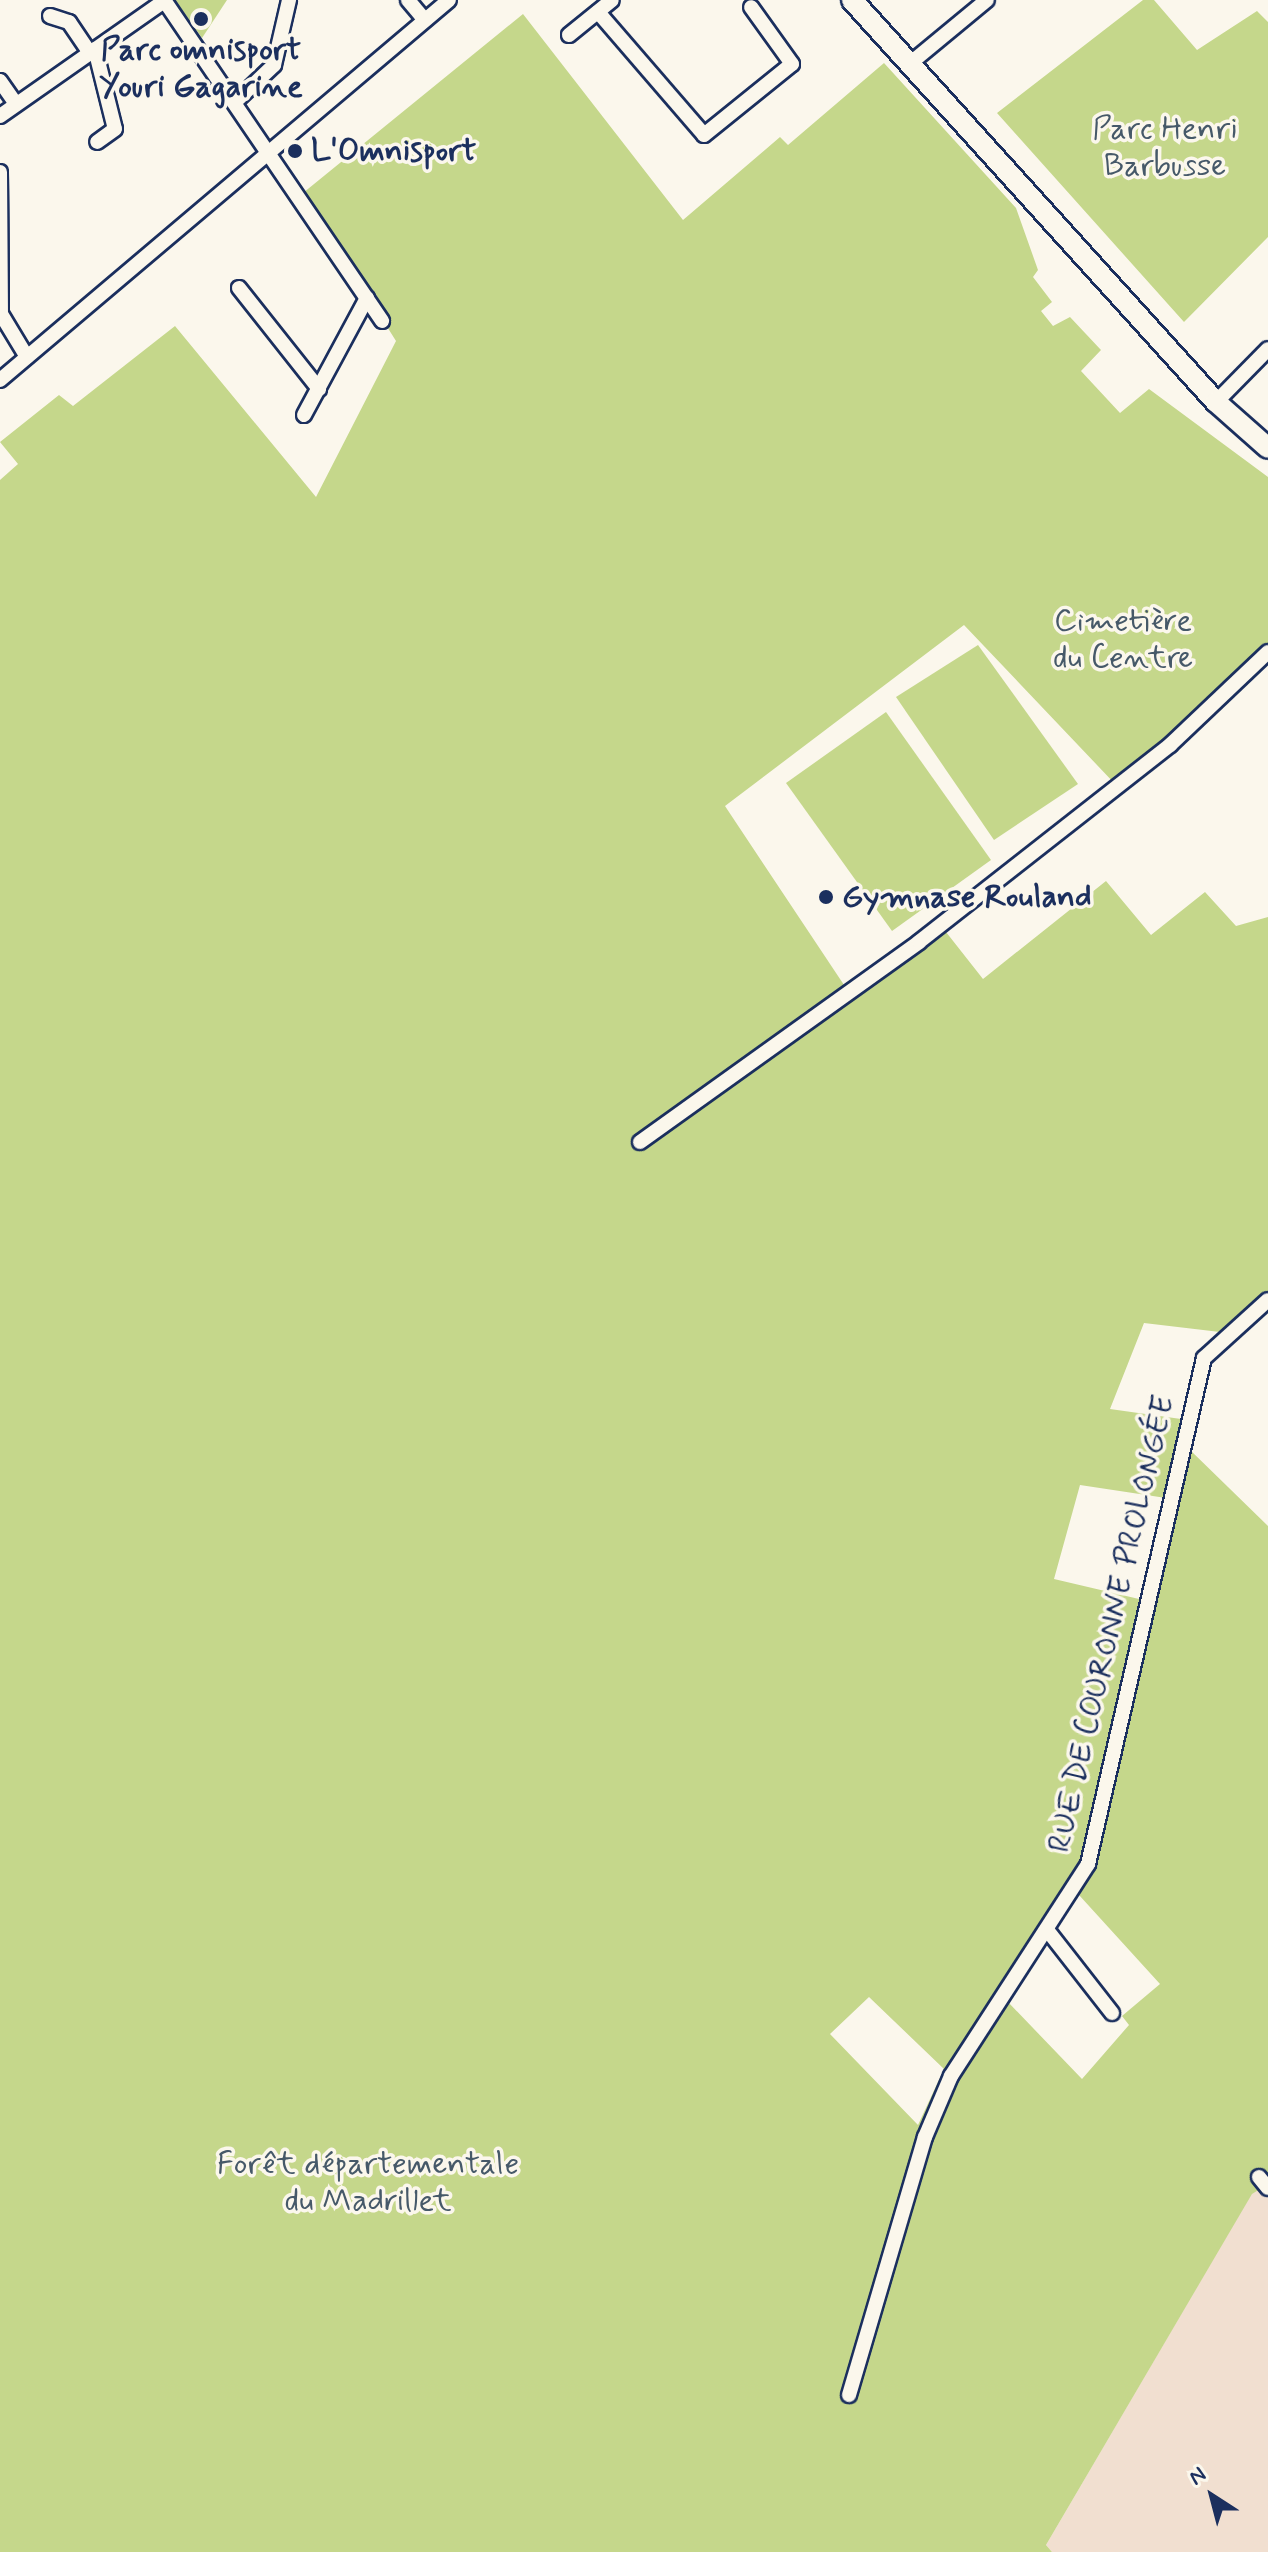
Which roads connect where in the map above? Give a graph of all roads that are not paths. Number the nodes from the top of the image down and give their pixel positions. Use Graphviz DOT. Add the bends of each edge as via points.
graph roads {
  1 [pos="164,0"];
  2 [pos="289,0"];
  3 [pos="408,0"];
  4 [pos="449,0"];
  5 [pos="612,0"];
  6 [pos="987,0"];
  7 [pos="752,2"];
  8 [pos="859,2"];
  9 [pos="598,12"];
  10 [pos="50,16"];
  11 [pos="425,20"];
  12 [pos="569,35"];
  13 [pos="92,51"];
  14 [pos="912,62"];
  15 [pos="0,81"];
  16 [pos="235,102"];
  17 [pos="16,104"];
  18 [pos="0,116"];
  19 [pos="97,142"];
  20 [pos="267,150"];
  21 [pos="0,172"];
  22 [pos="1,271"];
  23 [pos="239,288"];
  24 [pos="367,298"];
  25 [pos="382,321"];
  26 [pos="1268,349"];
  27 [pos="27,357"];
  28 [pos="0,380"];
  29 [pos="319,389"];
  30 [pos="1216,402"];
  31 [pos="304,415"];
  32 [pos="1267,445"];
  33 [pos="1268,652"];
  34 [pos="640,1142"];
  35 [pos="1268,1300"];
  36 [pos="1048,1931"];
  37 [pos="1112,2013"];
  38 [pos="849,2395"];
  1 -- 13 [label="street"];
  1 -- 16 [label="street"];
  2 -- 16 [label="street" via="274,65"];
  3 -- 11 [label="street"];
  4 -- 11 [label="street"];
  5 -- 9 [label="street"];
  6 -- 14 [label="street"];
  7 -- 9 [label="street" via="792,64 704,135"];
  8 -- 14 [label="main road"];
  9 -- 12 [label="street"];
  10 -- 13 [label="street" via="69,22"];
  11 -- 20 [label="street"];
  13 -- 17 [label="street"];
  13 -- 19 [label="street" via="115,129"];
  14 -- 30 [label="main road"];
  15 -- 17 [label="street"];
  16 -- 20 [label="street"];
  17 -- 18 [label="street"];
  20 -- 24 [label="street"];
  20 -- 27 [label="street"];
  21 -- 22 [label="street"];
  22 -- 27 [label="street" via="3,326"];
  23 -- 29 [label="street"];
  24 -- 25 [label="street"];
  24 -- 29 [label="street"];
  26 -- 30 [label="street"];
  27 -- 28 [label="street"];
  29 -- 31 [label="street"];
  30 -- 32 [label="main road"];
  33 -- 34 [label="street" via="1170,745 930,933"];
  35 -- 36 [label="street, RUE DE COURONNE PROLONGÉE" via="1204,1358 1088,1864"];
  36 -- 37 [label="street"];
  36 -- 38 [label="street, RUE DE COURONNE PROLONGÉE" via="976,2033 940,2101"];
}
